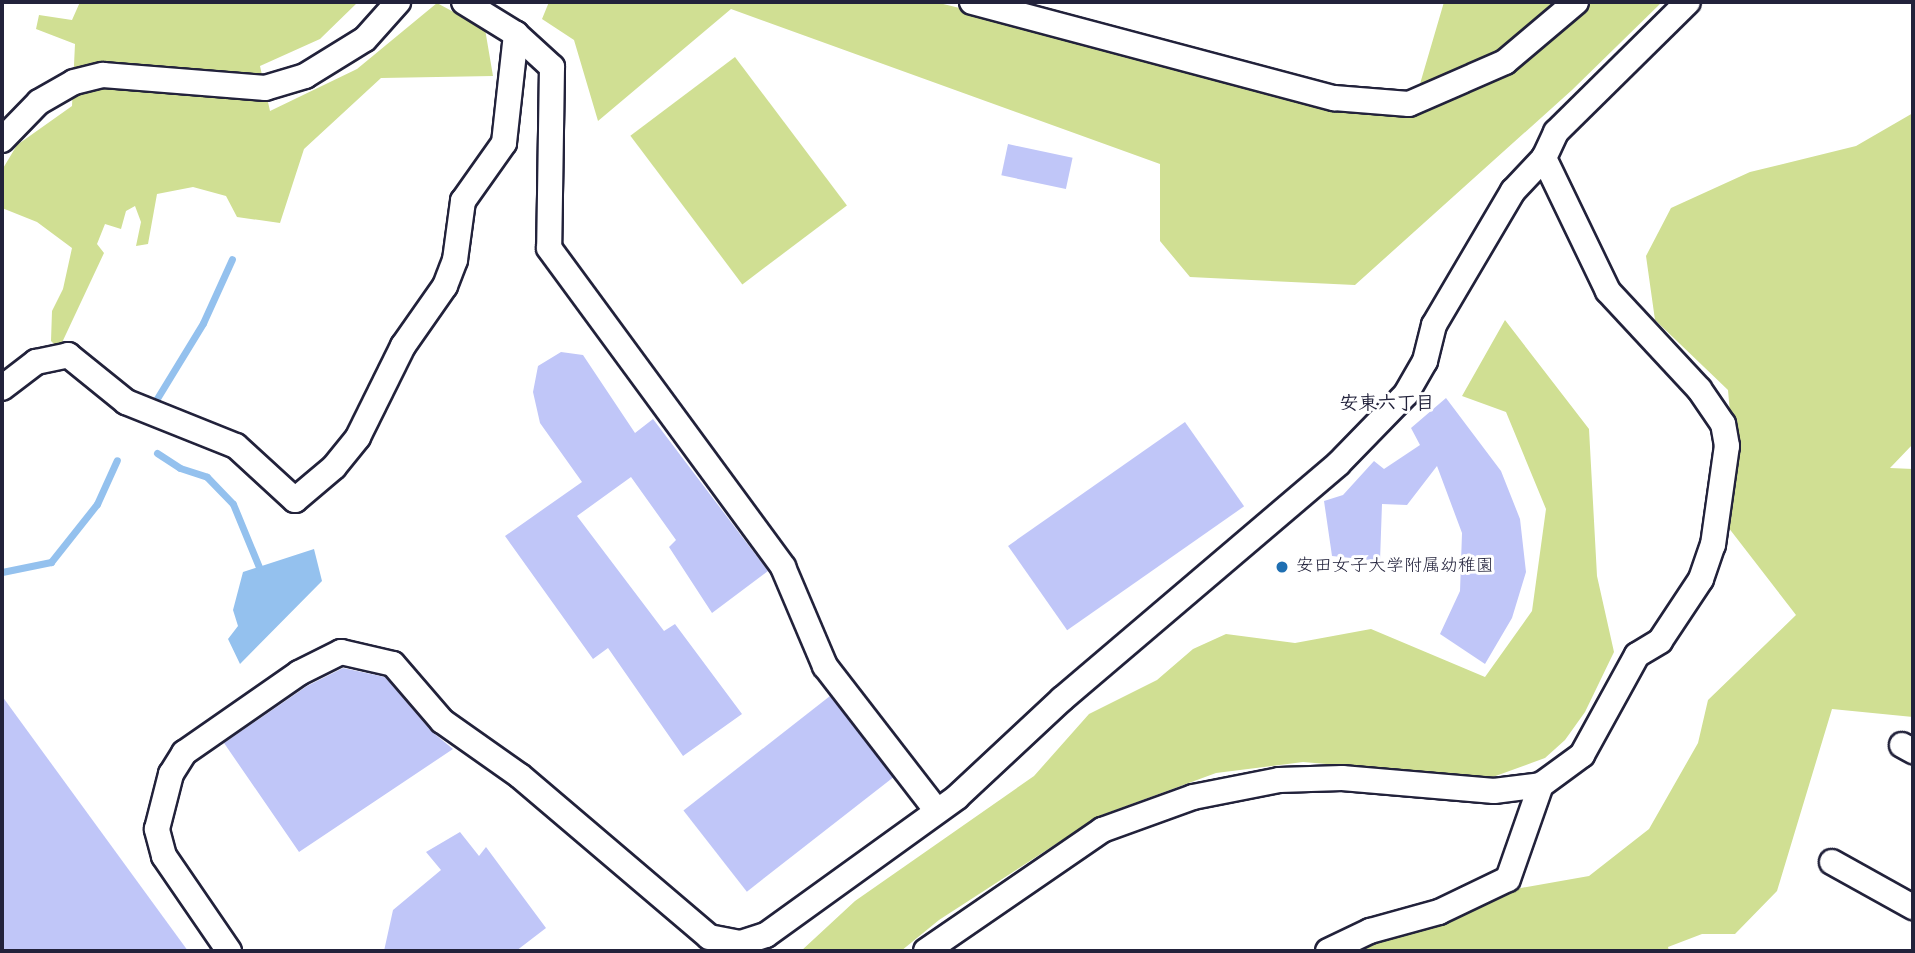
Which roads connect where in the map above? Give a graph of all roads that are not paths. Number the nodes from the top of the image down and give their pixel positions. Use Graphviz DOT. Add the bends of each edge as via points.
graph roads {
  1 [pos="398,2"];
  2 [pos="464,2"];
  3 [pos="972,2"];
  4 [pos="1576,2"];
  5 [pos="1688,2"];
  6 [pos="999,5"];
  7 [pos="516,34"];
  8 [pos="2,140"];
  9 [pos="1544,158"];
  10 [pos="2,388"];
  11 [pos="1541,785"];
  12 [pos="937,811"];
  13 [pos="1832,862"];
  14 [pos="1913,908"];
  15 [pos="229,951"];
  16 [pos="926,951"];
  17 [pos="1328,951"];
  1 -- 8 [label="street" via="365,39 305,76 265,88 103,75 74,82 39,102"];
  2 -- 7 [label="street"];
  3 -- 6 [label="street"];
  4 -- 6 [label="street" via="1505,62 1409,104 1334,98"];
  5 -- 9 [label="street" via="1556,132"];
  7 -- 10 [label="street" via="504,143 463,201 455,260 445,286 403,345 358,437 334,467 295,500 236,446 126,402 68,355 36,362"];
  7 -- 12 [label="street" via="552,67 549,248 783,567 825,666"];
  9 -- 11 [label="street" via="1608,291 1699,389 1723,424 1727,446 1713,545 1701,579 1660,641 1637,655 1582,755"];
  9 -- 12 [label="street" via="1513,191 1441,314 1425,361 1406,394 1338,464"];
  11 -- 16 [label="street" via="1493,792 1342,778 1279,780 1193,797 1102,830"];
  11 -- 17 [label="street" via="1508,879 1438,912 1370,931"];
  12 -- 15 [label="street" via="766,935 722,943 709,937 520,776 442,721 393,664 341,652 299,673 184,754 172,774 157,829 164,856"];
  13 -- 14 [label="street"];
}
